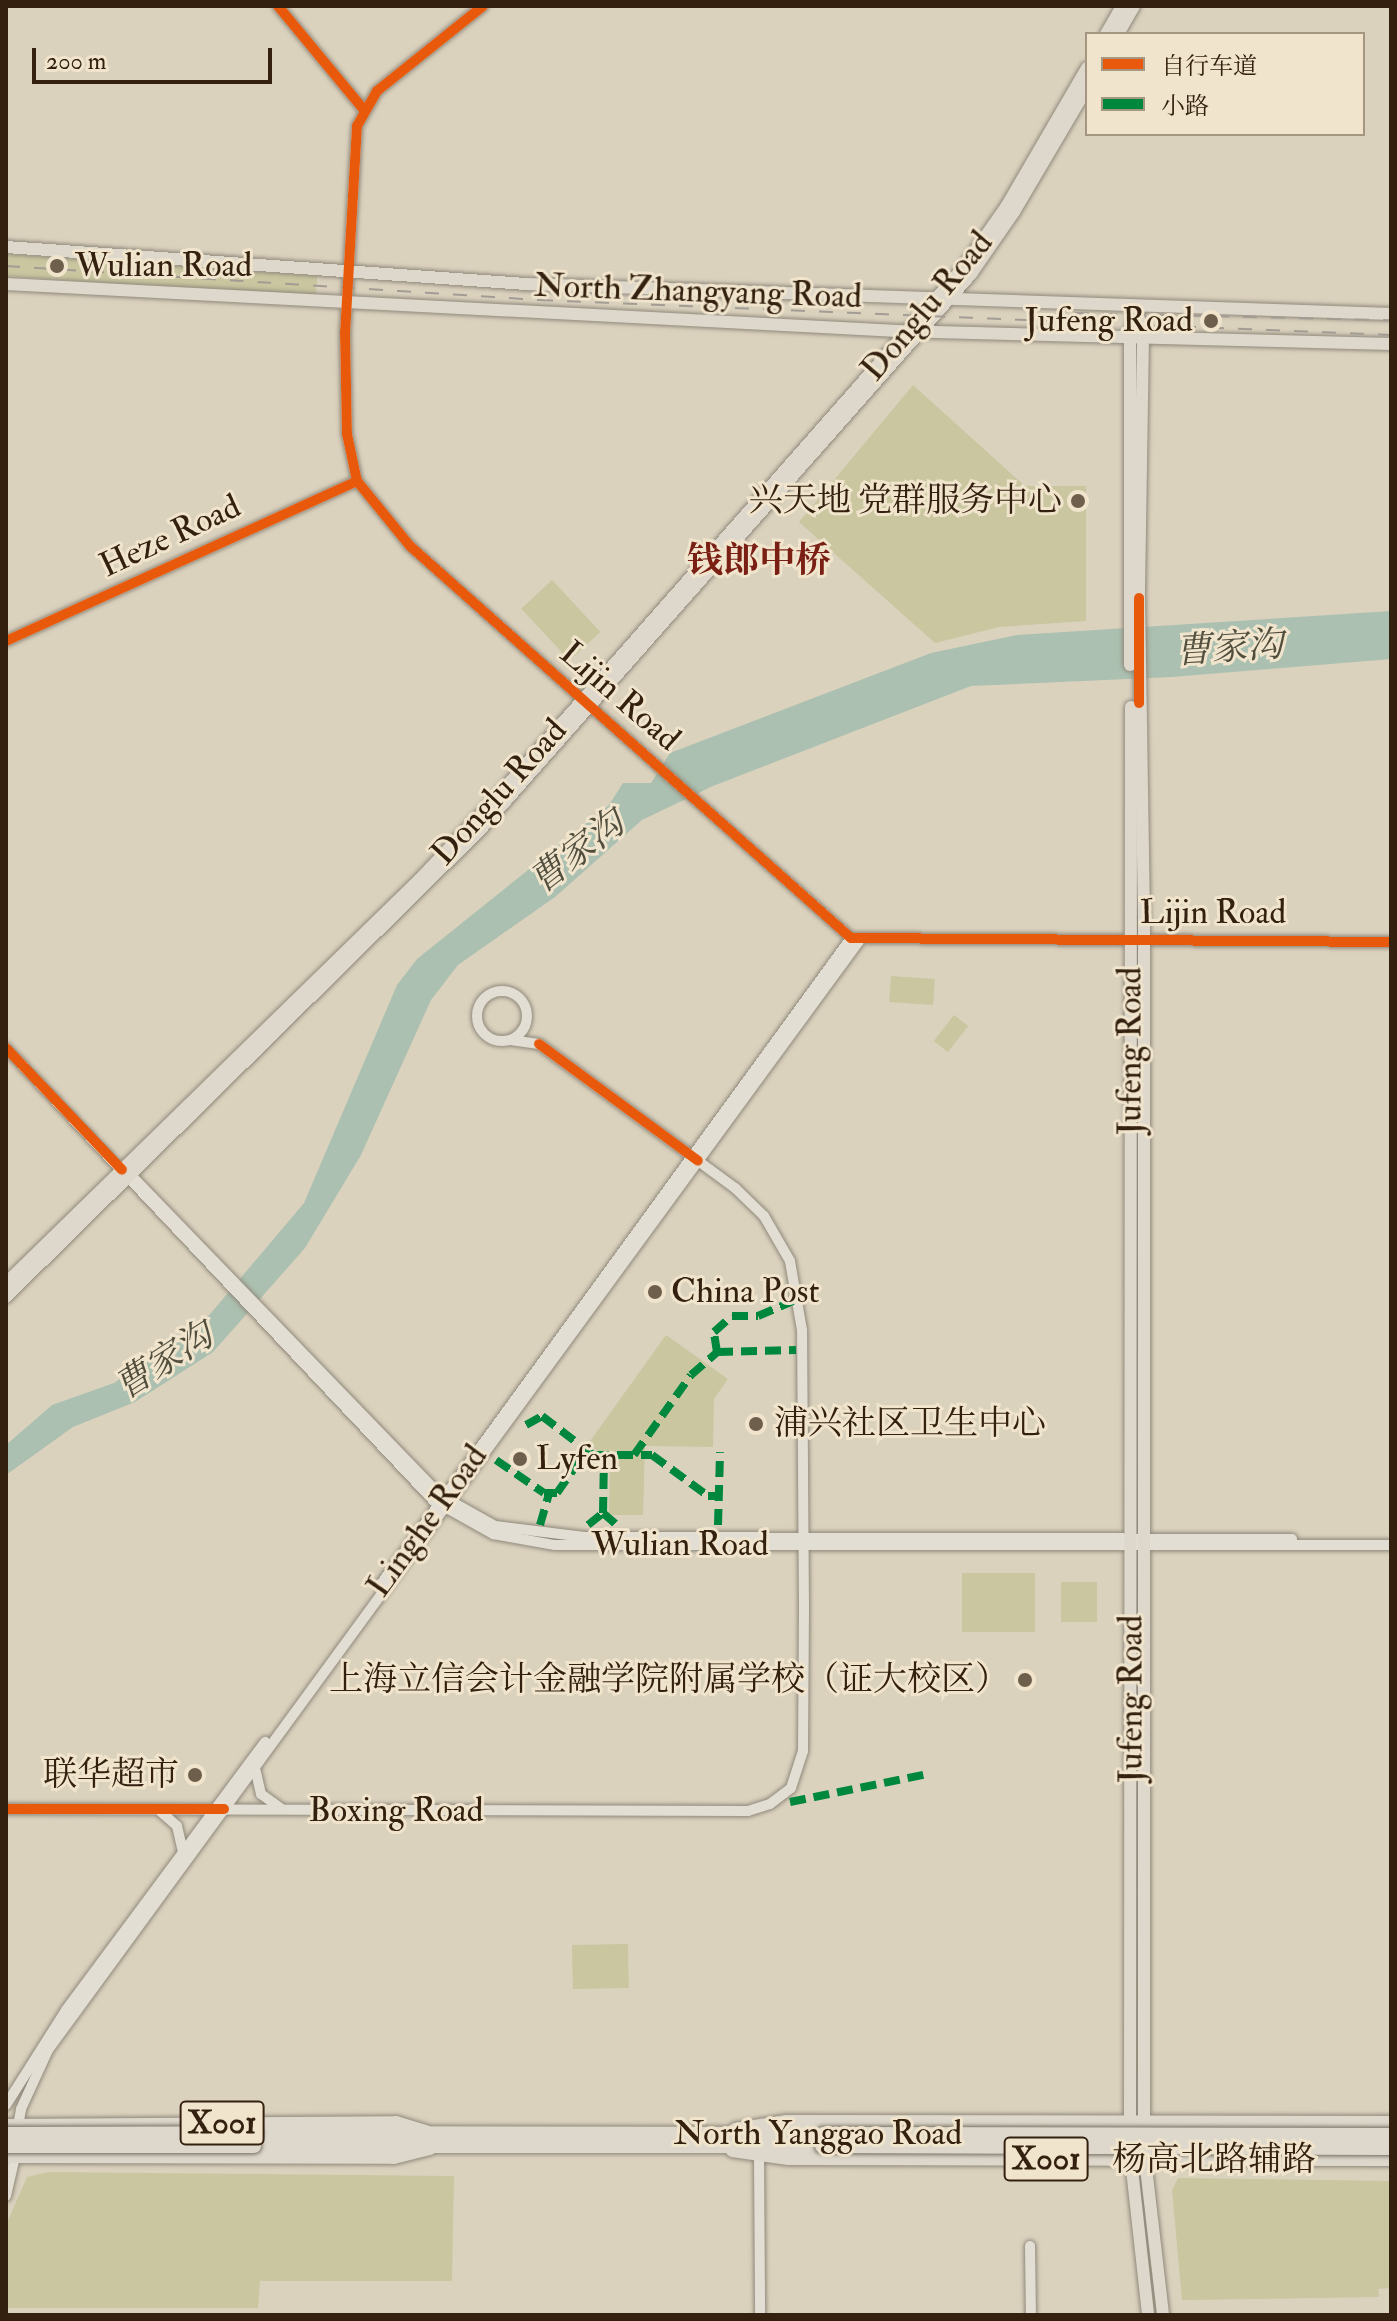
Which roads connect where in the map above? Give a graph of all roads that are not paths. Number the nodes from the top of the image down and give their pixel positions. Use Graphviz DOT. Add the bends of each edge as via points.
graph roads {
  1 [pos="278,6"];
  2 [pos="483,6"];
  3 [pos="1122,6"];
  4 [pos="1134,6"];
  5 [pos="1107,32"];
  6 [pos="1119,32"];
  7 [pos="1085,71"];
  8 [pos="1085,91"];
  9 [pos="364,110"];
  10 [pos="6,247"];
  11 [pos="347,269"];
  12 [pos="6,284"];
  13 [pos="942,302"];
  14 [pos="346,305"];
  15 [pos="1136,307"];
  16 [pos="1391,314"];
  17 [pos="916,331"];
  18 [pos="1136,336"];
  19 [pos="1391,344"];
  20 [pos="357,481"];
  21 [pos="6,641"];
  22 [pos="584,703"];
  23 [pos="1135,703"];
  24 [pos="855,940"];
  25 [pos="1130,941"];
  26 [pos="1144,941"];
  27 [pos="1391,942"];
  28 [pos="527,1019"];
  29 [pos="512,1040"];
  30 [pos="539,1044"];
  31 [pos="6,1048"];
  32 [pos="695,1158"];
  33 [pos="128,1174"];
  34 [pos="6,1283"];
  35 [pos="6,1297"];
  36 [pos="445,1504"];
  37 [pos="803,1541"];
  38 [pos="1137,1541"];
  39 [pos="1391,1542"];
  40 [pos="255,1768"];
  41 [pos="6,1809"];
  42 [pos="219,1809"];
  43 [pos="155,1810"];
  44 [pos="286,1811"];
  45 [pos="183,1851"];
  46 [pos="6,2105"];
  47 [pos="1137,2121"];
  48 [pos="1391,2122"];
  49 [pos="10,2128"];
  50 [pos="1391,2135"];
  51 [pos="254,2140"];
  52 [pos="701,2140"];
  53 [pos="822,2140"];
  54 [pos="437,2141"];
  55 [pos="1391,2148"];
  56 [pos="9,2153"];
  57 [pos="759,2155"];
  58 [pos="1130,2159"];
  59 [pos="1145,2159"];
  60 [pos="1391,2160"];
  61 [pos="6,2196"];
  62 [pos="1030,2246"];
  63 [pos="760,2315"];
  64 [pos="1031,2315"];
  65 [pos="1148,2315"];
  66 [pos="1163,2315"];
  1 -- 9 [label="street"];
  2 -- 9 [label="street" via="377,91"];
  3 -- 5 [label="main road"];
  4 -- 6 [label="main road"];
  7 -- 13 [label="main road, Donglu Road" via="1006,207"];
  8 -- 13 [label="main road, Donglu Road" via="999,236"];
  9 -- 11 [label="street" via="357,126"];
  10 -- 11 [label="main road, North Zhangyang Road"];
  11 -- 13 [label="main road, North Zhangyang Road" via="526,284"];
  11 -- 14 [label="street"];
  12 -- 14 [label="main road, North Zhangyang Road"];
  13 -- 15 [label="main road, North Zhangyang Road"];
  13 -- 17 [label="main road, Donglu Road"];
  14 -- 17 [label="main road, North Zhangyang Road"];
  14 -- 20 [label="street" via="343,391"];
  15 -- 16 [label="main road, North Zhangyang Road"];
  15 -- 18 [label="main road, Jufeng Road"];
  17 -- 18 [label="main road, North Zhangyang Road"];
  17 -- 22 [label="main road, Donglu Road"];
  18 -- 19 [label="main road, North Zhangyang Road"];
  18 -- 23 [label="main road, Jufeng Road"];
  20 -- 21 [label="street, Heze Road"];
  20 -- 22 [label="street, Lijin Road" via="421,557"];
  22 -- 24 [label="street, Lijin Road"];
  22 -- 33 [label="main road, Donglu Road" via="445,868"];
  23 -- 25 [label="main road, Jufeng Road"];
  23 -- 26 [label="main road, Jufeng Road"];
  24 -- 25 [label="street, Lijin Road"];
  24 -- 32 [label="street, Linghe Road"];
  25 -- 26 [label="street, Lijin Road"];
  25 -- 38 [label="main road, Jufeng Road"];
  26 -- 27 [label="street, Lijin Road"];
  26 -- 38 [label="main road, Jufeng Road"];
  28 -- 29 [label="street"];
  28 -- 29 [label="street" via="522,1000 511,992 498,991 481,1001 476,1013 482,1032 492,1040"];
  28 -- 30 [label="street"];
  29 -- 30 [label="street"];
  30 -- 32 [label="street"];
  31 -- 33 [label="street, Wulian Road"];
  32 -- 36 [label="street, Linghe Road"];
  32 -- 37 [label="street" via="764,1216 793,1272 802,1330"];
  33 -- 34 [label="main road, Donglu Road"];
  33 -- 35 [label="main road, Donglu Road"];
  33 -- 36 [label="street, Wulian Road"];
  36 -- 37 [label="street, Wulian Road" via="495,1526 543,1536"];
  36 -- 40 [label="street, Linghe Road"];
  36 -- 42 [label="street, Linghe Road"];
  37 -- 38 [label="street, Wulian Road"];
  37 -- 44 [label="street, Boxing Road" via="803,1751 798,1777 783,1797 748,1811"];
  38 -- 39 [label="street, Wulian Road"];
  38 -- 47 [label="main road, Jufeng Road"];
  40 -- 42 [label="street, Linghe Road"];
  40 -- 44 [label="street" via="261,1794"];
  41 -- 43 [label="street, Boxing Road"];
  42 -- 43 [label="street, Boxing Road"];
  42 -- 44 [label="street, Boxing Road"];
  42 -- 45 [label="street, Linghe Road"];
  42 -- 49 [label="street, Linghe Road" via="48,2050"];
  43 -- 45 [label="street" via="177,1826"];
  45 -- 46 [label="street, Linghe Road" via="66,2010"];
  47 -- 48 [label="main road, 杨高北路辅路 / X001"];
  47 -- 52 [label="main road, 杨高北路辅路 / X001" via="786,2121"];
  47 -- 58 [label="main road, Jufeng Road"];
  47 -- 59 [label="main road, Jufeng Road"];
  49 -- 51 [label="highway, X001, bridge"];
  49 -- 54 [label="main road, North Yanggao Road / X001" via="396,2122"];
  49 -- 56 [label="street, Linghe Road"];
  50 -- 53 [label="highway, North Yanggao Road / X001, bridge"];
  51 -- 54 [label="highway, North Yanggao Road / X001"];
  51 -- 56 [label="highway, X001, bridge"];
  52 -- 53 [label="highway, North Yanggao Road / X001"];
  52 -- 54 [label="highway, North Yanggao Road / X001"];
  52 -- 57 [label="main road, 杨高北路辅路 / X001"];
  53 -- 55 [label="highway, North Yanggao Road / X001, bridge"];
  54 -- 56 [label="main road, North Yanggao Road / X001" via="394,2158"];
  56 -- 61 [label="street, Linghe Road"];
  57 -- 58 [label="main road, 杨高北路辅路 / X001"];
  57 -- 63 [label="street"];
  58 -- 59 [label="main road, 杨高北路辅路 / X001"];
  58 -- 65 [label="main road, Jufeng Road"];
  59 -- 60 [label="main road, 杨高北路辅路 / X001"];
  59 -- 66 [label="main road, Jufeng Road"];
  62 -- 64 [label="street"];
}
